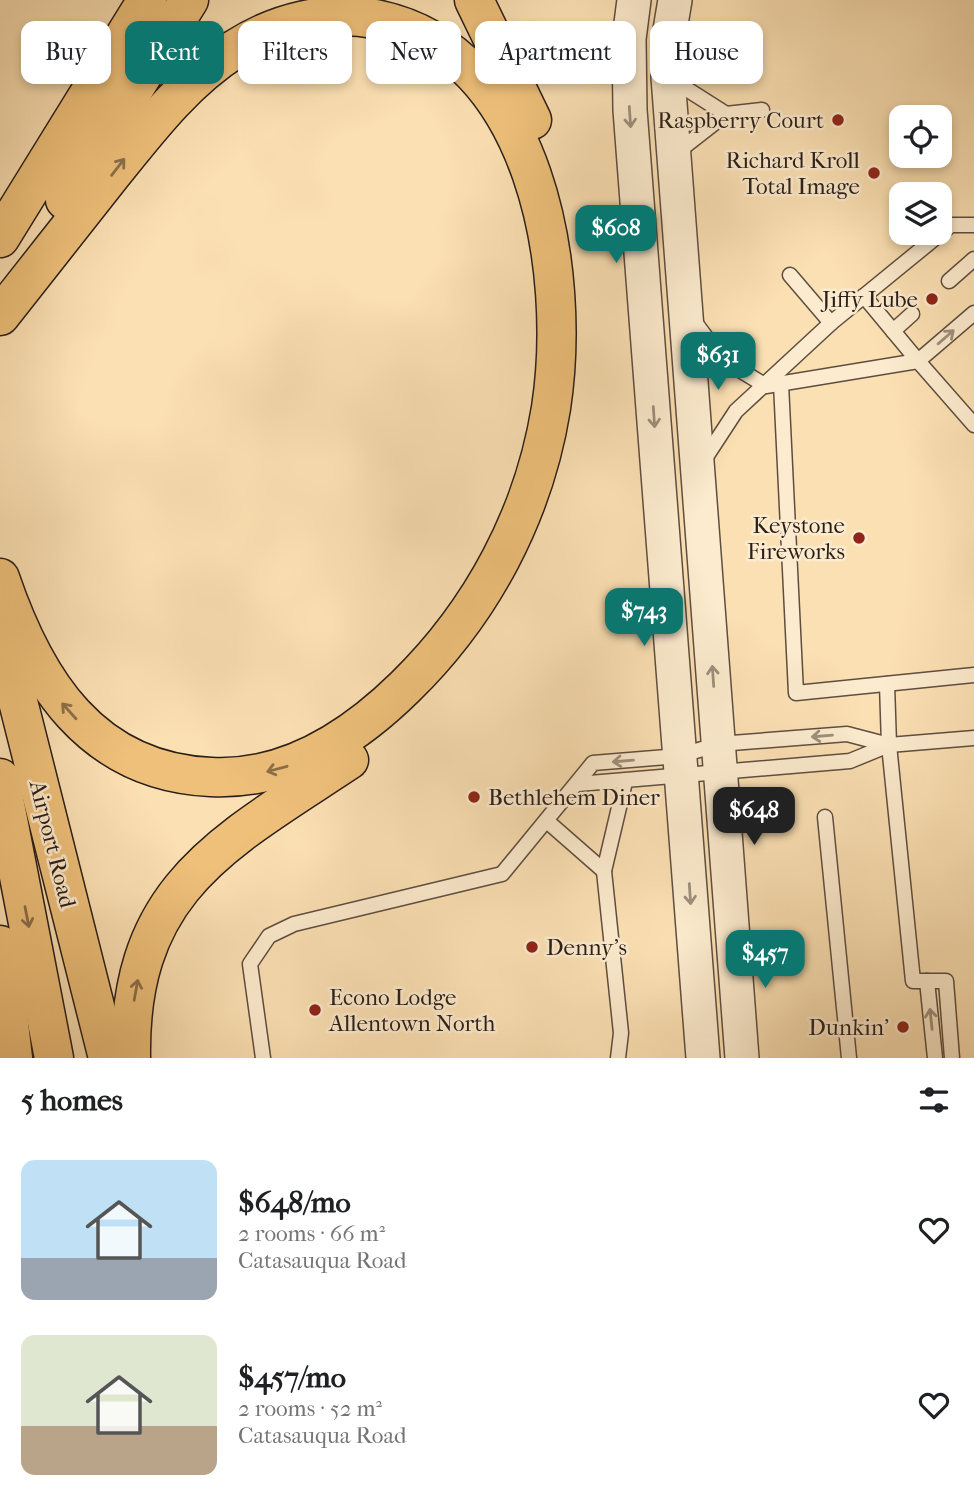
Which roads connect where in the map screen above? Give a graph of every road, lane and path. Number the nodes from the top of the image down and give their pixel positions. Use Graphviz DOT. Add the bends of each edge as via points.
graph roads {
  1 [pos="147,0"];
  2 [pos="189,0"];
  3 [pos="474,0"];
  4 [pos="634,0"];
  5 [pos="675,0"];
  6 [pos="672,21"];
  7 [pos="669,84"];
  8 [pos="679,84"];
  9 [pos="762,110"];
  10 [pos="726,114"];
  11 [pos="58,145"];
  12 [pos="674,156"];
  13 [pos="0,222"];
  14 [pos="974,225"];
  15 [pos="0,238"];
  16 [pos="974,259"];
  17 [pos="790,275"];
  18 [pos="948,281"];
  19 [pos="864,296"];
  20 [pos="0,306"];
  21 [pos="684,308"];
  22 [pos="974,313"];
  23 [pos="912,314"];
  24 [pos="0,316"];
  25 [pos="831,323"];
  26 [pos="893,331"];
  27 [pos="918,361"];
  28 [pos="774,385"];
  29 [pos="974,425"];
  30 [pos="698,470"];
  31 [pos="0,578"];
  32 [pos="0,630"];
  33 [pos="974,676"];
  34 [pos="887,684"];
  35 [pos="974,738"];
  36 [pos="889,744"];
  37 [pos="720,758"];
  38 [pos="680,767"];
  39 [pos="0,778"];
  40 [pos="625,782"];
  41 [pos="578,784"];
  42 [pos="825,817"];
  43 [pos="548,822"];
  44 [pos="604,871"];
  45 [pos="0,945"];
  46 [pos="927,981"];
  47 [pos="13,1058"];
  48 [pos="54,1058"];
  49 [pos="107,1058"];
  50 [pos="131,1058"];
  51 [pos="263,1058"];
  52 [pos="618,1058"];
  53 [pos="703,1058"];
  54 [pos="743,1058"];
  55 [pos="849,1058"];
  56 [pos="935,1058"];
  57 [pos="952,1058"];
  1 -- 11 [label="main road"];
  2 -- 20 [label="main road"];
  50 -- 3 [label="main road, one-way" via="141,967 156,927 177,892 215,851 362,752 427,696 499,607 526,559 553,492 568,439 577,376 578,307 570,237 541,139"];
  4 -- 38 [label="street, one-way" via="629,39 630,110"];
  5 -- 6 [label="street"];
  7 -- 12 [label="street"];
  8 -- 10 [label="lane"];
  9 -- 10 [label="lane"];
  10 -- 12 [label="lane"];
  11 -- 13 [label="main road"];
  11 -- 15 [label="main road"];
  12 -- 21 [label="street"];
  14 -- 19 [label="lane" via="951,225"];
  16 -- 18 [label="lane"];
  17 -- 25 [label="lane"];
  19 -- 25 [label="lane"];
  19 -- 26 [label="lane"];
  21 -- 28 [label="lane" via="722,359"];
  21 -- 30 [label="street"];
  27 -- 22 [label="lane, one-way"];
  23 -- 26 [label="lane"];
  24 -- 31 [label="main road, one-way" via="146,131 200,75 242,45 284,25 352,16 389,22 442,45 474,72 500,106 541,210 553,275 556,342 551,405 538,466 494,573 449,639 392,699 349,734 298,763 245,776 208,777 171,772 117,750 70,712 43,677 22,639"];
  25 -- 28 [label="lane"];
  26 -- 27 [label="lane"];
  27 -- 28 [label="lane"];
  27 -- 29 [label="lane"];
  28 -- 30 [label="lane" via="736,411"];
  28 -- 34 [label="lane" via="796,692"];
  37 -- 30 [label="street, one-way"];
  32 -- 49 [label="main road, Airport Road"];
  33 -- 34 [label="lane"];
  34 -- 36 [label="lane"];
  35 -- 36 [label="lane"];
  36 -- 37 [label="lane, one-way" via="847,734"];
  36 -- 37 [label="lane" via="850,761"];
  36 -- 46 [label="lane" via="913,981"];
  37 -- 38 [label="lane"];
  37 -- 38 [label="lane"];
  37 -- 54 [label="street"];
  38 -- 40 [label="lane"];
  38 -- 41 [label="lane, one-way" via="593,763"];
  38 -- 53 [label="street, one-way"];
  39 -- 48 [label="main road, Airport Road, one-way"];
  40 -- 41 [label="lane"];
  40 -- 44 [label="lane"];
  41 -- 43 [label="lane"];
  42 -- 55 [label="lane"];
  43 -- 44 [label="lane"];
  43 -- 51 [label="lane" via="502,874 294,924 269,936 250,964"];
  44 -- 52 [label="lane" via="621,1033"];
  45 -- 47 [label="main road"];
  56 -- 46 [label="lane, one-way"];
  46 -- 57 [label="lane" via="946,981"];
}
